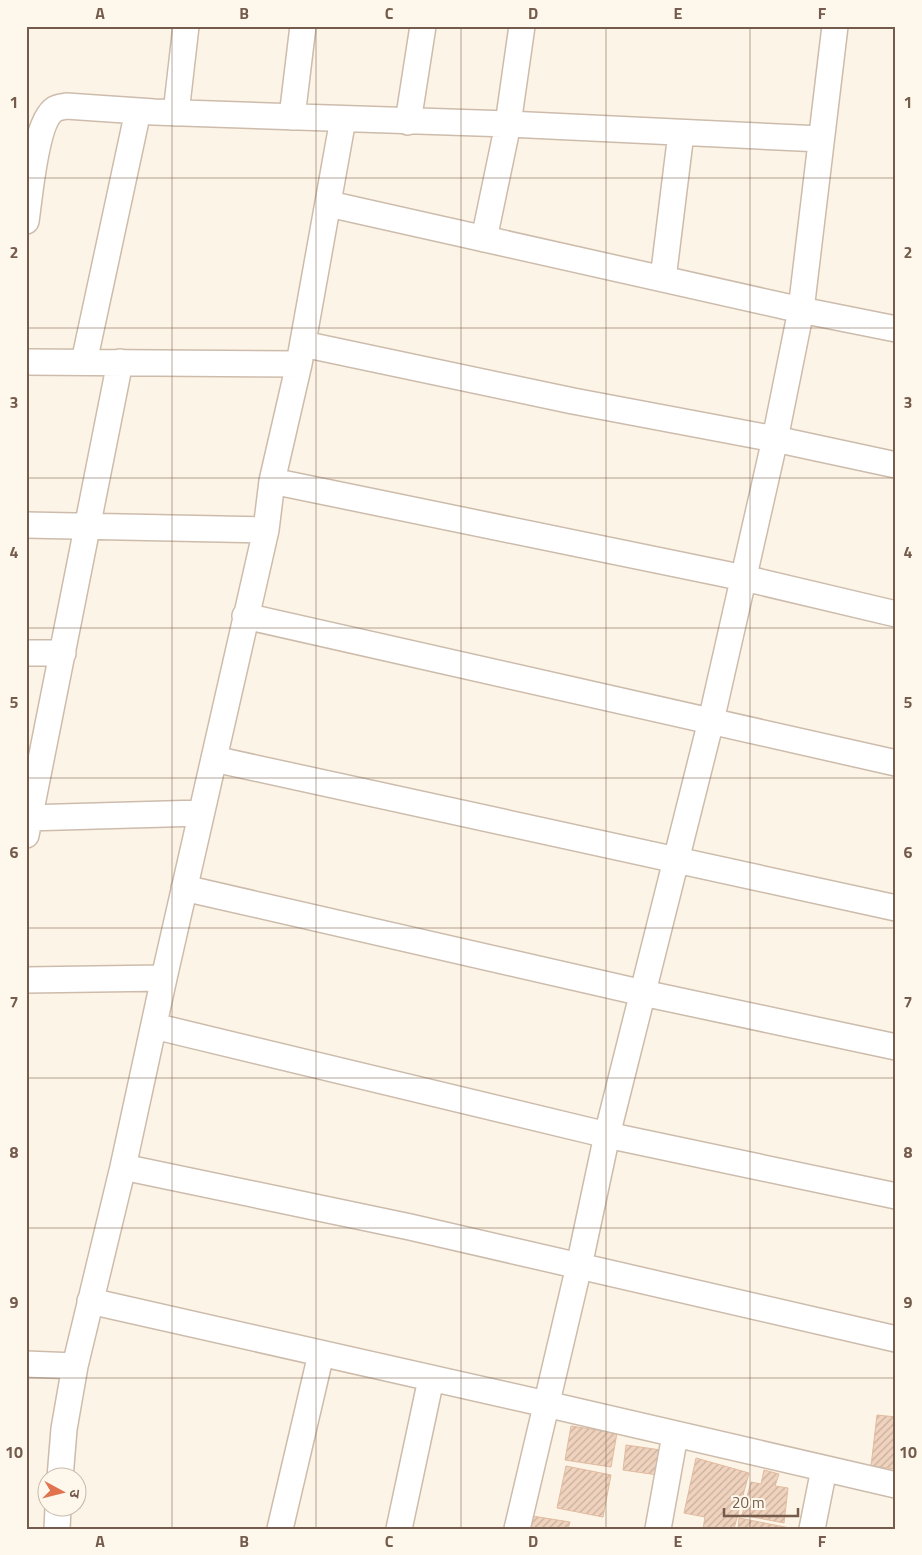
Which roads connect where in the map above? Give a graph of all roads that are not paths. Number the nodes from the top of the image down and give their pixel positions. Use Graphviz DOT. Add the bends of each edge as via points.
graph roads {
  1 [pos="186,26"];
  2 [pos="304,26"];
  3 [pos="423,26"];
  4 [pos="522,26"];
  5 [pos="835,26"];
  6 [pos="138,111"];
  7 [pos="176,113"];
  8 [pos="292,117"];
  9 [pos="343,119"];
  10 [pos="408,122"];
  11 [pos="508,124"];
  12 [pos="681,133"];
  13 [pos="821,139"];
  14 [pos="329,204"];
  15 [pos="26,221"];
  16 [pos="484,240"];
  17 [pos="664,279"];
  18 [pos="801,310"];
  19 [pos="896,329"];
  20 [pos="301,354"];
  21 [pos="26,362"];
  22 [pos="84,362"];
  23 [pos="120,362"];
  24 [pos="775,439"];
  25 [pos="896,465"];
  26 [pos="272,481"];
  27 [pos="26,525"];
  28 [pos="88,525"];
  29 [pos="266,530"];
  30 [pos="744,578"];
  31 [pos="896,614"];
  32 [pos="245,616"];
  33 [pos="26,653"];
  34 [pos="63,653"];
  35 [pos="711,721"];
  36 [pos="214,759"];
  37 [pos="896,763"];
  38 [pos="201,813"];
  39 [pos="28,824"];
  40 [pos="676,862"];
  41 [pos="184,888"];
  42 [pos="896,908"];
  43 [pos="164,978"];
  44 [pos="26,980"];
  45 [pos="643,993"];
  46 [pos="154,1026"];
  47 [pos="896,1047"];
  48 [pos="607,1135"];
  49 [pos="124,1167"];
  50 [pos="896,1196"];
  51 [pos="578,1266"];
  52 [pos="90,1301"];
  53 [pos="896,1338"];
  54 [pos="321,1354"];
  55 [pos="26,1364"];
  56 [pos="75,1366"];
  57 [pos="431,1379"];
  58 [pos="546,1404"];
  59 [pos="675,1435"];
  60 [pos="61,1468"];
  61 [pos="824,1469"];
  62 [pos="896,1485"];
  63 [pos="280,1529"];
  64 [pos="399,1529"];
  65 [pos="517,1529"];
  66 [pos="658,1529"];
  67 [pos="812,1529"];
  1 -- 7 [label="street"];
  2 -- 8 [label="street"];
  3 -- 10 [label="street"];
  4 -- 11 [label="street"];
  5 -- 13 [label="street"];
  6 -- 7 [label="street"];
  6 -- 15 [label="street" via="66,106 55,109 39,137"];
  6 -- 22 [label="street"];
  7 -- 8 [label="street"];
  8 -- 9 [label="street"];
  9 -- 10 [label="street"];
  9 -- 14 [label="street"];
  10 -- 11 [label="street"];
  11 -- 12 [label="street"];
  11 -- 16 [label="street"];
  12 -- 13 [label="street"];
  12 -- 17 [label="street"];
  13 -- 18 [label="street"];
  14 -- 16 [label="street"];
  14 -- 20 [label="street"];
  16 -- 17 [label="street"];
  17 -- 18 [label="street"];
  18 -- 19 [label="street"];
  18 -- 24 [label="street"];
  20 -- 23 [label="street"];
  20 -- 24 [label="street"];
  20 -- 26 [label="street"];
  21 -- 22 [label="street"];
  22 -- 23 [label="street"];
  23 -- 28 [label="street"];
  24 -- 25 [label="street"];
  24 -- 30 [label="street"];
  26 -- 29 [label="street"];
  26 -- 30 [label="street"];
  27 -- 28 [label="street"];
  28 -- 29 [label="street"];
  28 -- 34 [label="street"];
  29 -- 32 [label="street"];
  30 -- 31 [label="street"];
  30 -- 35 [label="street"];
  32 -- 35 [label="street"];
  32 -- 36 [label="street"];
  33 -- 34 [label="street"];
  34 -- 39 [label="street"];
  35 -- 37 [label="street"];
  35 -- 40 [label="street"];
  36 -- 38 [label="street"];
  36 -- 40 [label="street"];
  38 -- 39 [label="street"];
  38 -- 41 [label="street"];
  40 -- 42 [label="street"];
  40 -- 45 [label="street"];
  41 -- 43 [label="street"];
  41 -- 45 [label="street"];
  43 -- 44 [label="street"];
  43 -- 46 [label="street"];
  45 -- 47 [label="street"];
  45 -- 48 [label="street"];
  46 -- 48 [label="street"];
  46 -- 49 [label="street"];
  48 -- 50 [label="street"];
  48 -- 51 [label="street"];
  49 -- 51 [label="street"];
  49 -- 52 [label="street"];
  51 -- 53 [label="street"];
  51 -- 58 [label="street"];
  52 -- 54 [label="street"];
  52 -- 56 [label="street"];
  54 -- 57 [label="street"];
  54 -- 63 [label="street"];
  55 -- 56 [label="street"];
  56 -- 60 [label="street"];
  57 -- 58 [label="street"];
  57 -- 64 [label="street"];
  58 -- 59 [label="street"];
  58 -- 65 [label="street"];
  59 -- 61 [label="street"];
  59 -- 66 [label="street"];
  61 -- 62 [label="street"];
  61 -- 67 [label="street"];
}
